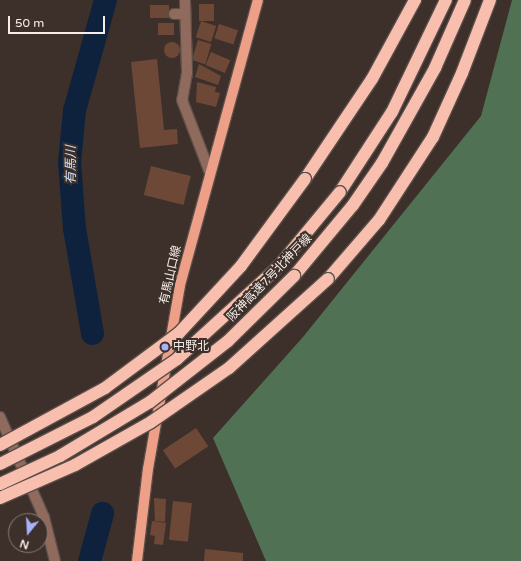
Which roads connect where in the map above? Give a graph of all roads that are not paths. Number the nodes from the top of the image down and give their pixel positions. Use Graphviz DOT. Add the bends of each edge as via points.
graph roads {
  1 [pos="185,0"];
  2 [pos="258,0"];
  3 [pos="415,0"];
  4 [pos="446,0"];
  5 [pos="465,0"];
  6 [pos="490,0"];
  7 [pos="174,14"];
  8 [pos="185,14"];
  9 [pos="210,173"];
  10 [pos="0,416"];
  11 [pos="0,445"];
  12 [pos="0,464"];
  13 [pos="0,484"];
  14 [pos="0,498"];
  15 [pos="55,561"];
  16 [pos="137,561"];
  1 -- 8 [label="street"];
  2 -- 9 [label="main road, 有馬山口線"];
  3 -- 11 [label="highway, bridge" via="372,79 306,179 241,266 179,333 105,388"];
  4 -- 12 [label="highway, 阪神高速7号北神戸線, bridge" via="392,112 340,192 278,267 177,359 93,417"];
  5 -- 13 [label="highway, 阪神高速7号北神戸線, bridge" via="408,119 353,205 261,311 190,372 105,430"];
  6 -- 14 [label="highway, bridge" via="462,73 432,138 379,220 328,279 235,363 151,422 75,465"];
  7 -- 8 [label="street"];
  8 -- 9 [label="street" via="187,73 182,100"];
  9 -- 16 [label="main road, 有馬山口線" via="180,285 148,469"];
  10 -- 15 [label="street" via="44,517"];
}
